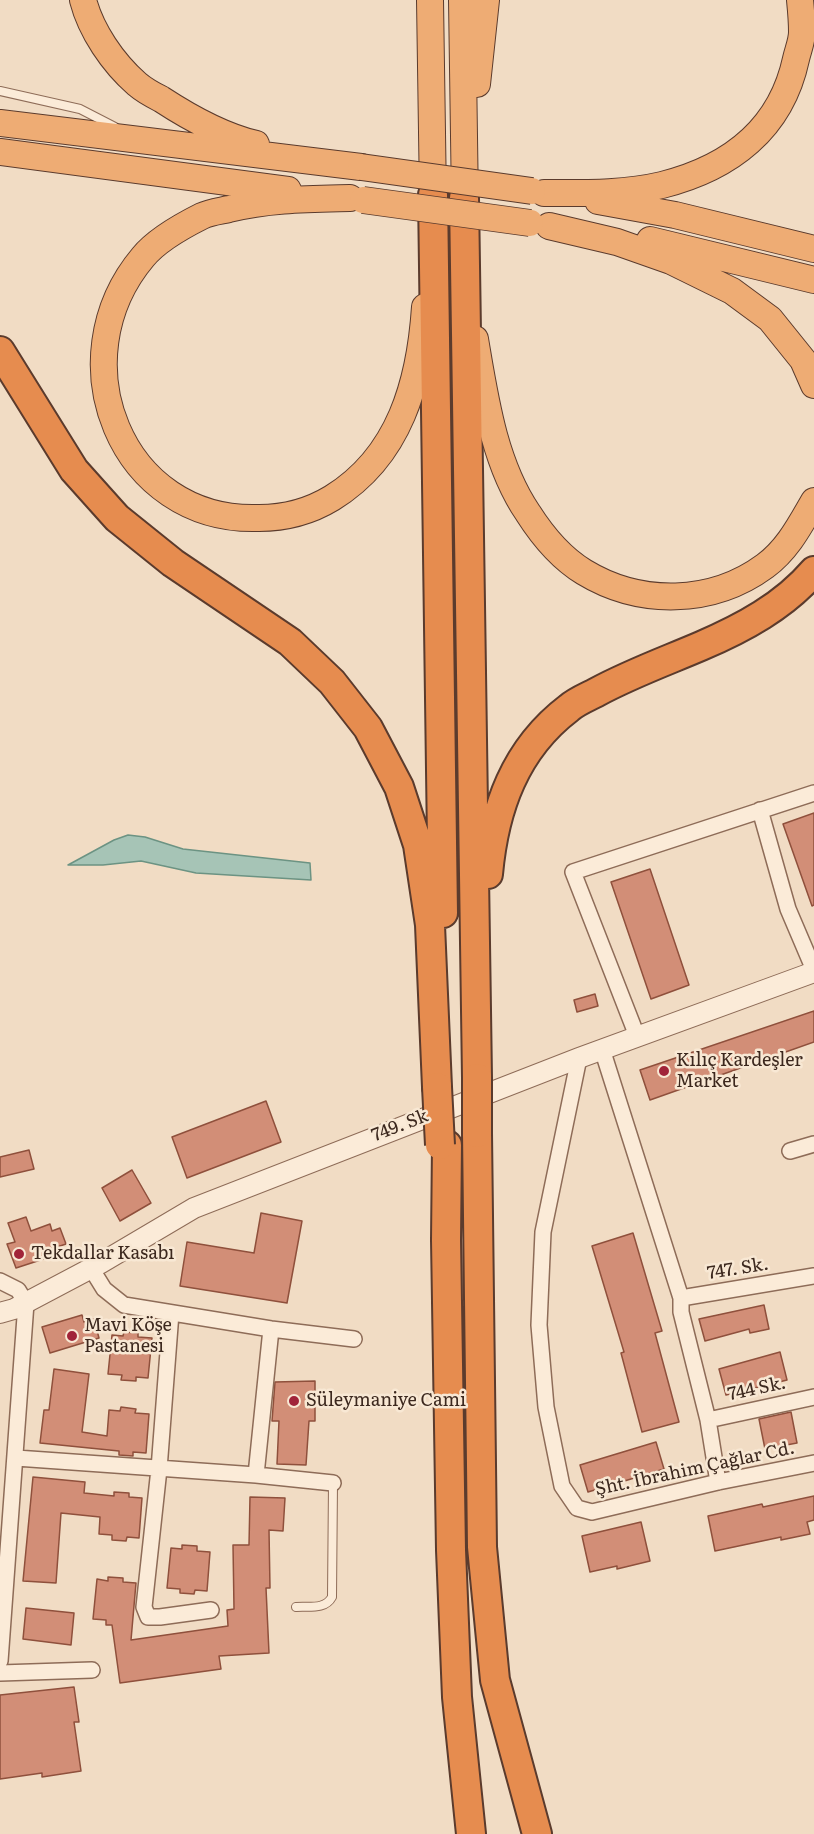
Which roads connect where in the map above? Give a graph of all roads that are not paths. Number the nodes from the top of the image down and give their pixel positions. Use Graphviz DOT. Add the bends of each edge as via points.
graph roads {
  1 [pos="83,0"];
  2 [pos="414,0"];
  3 [pos="430,0"];
  4 [pos="462,0"];
  5 [pos="486,0"];
  6 [pos="800,0"];
  7 [pos="0,92"];
  8 [pos="0,123"];
  9 [pos="142,141"];
  10 [pos="0,152"];
  11 [pos="432,163"];
  12 [pos="352,166"];
  13 [pos="538,192"];
  14 [pos="433,195"];
  15 [pos="464,198"];
  16 [pos="356,199"];
  17 [pos="540,224"];
  18 [pos="814,249"];
  19 [pos="814,280"];
  20 [pos="0,351"];
  21 [pos="814,385"];
  22 [pos="814,501"];
  23 [pos="814,571"];
  24 [pos="814,793"];
  25 [pos="760,810"];
  26 [pos="814,971"];
  27 [pos="637,1036"];
  28 [pos="602,1049"];
  29 [pos="579,1058"];
  30 [pos="476,1070"];
  31 [pos="441,1087"];
  32 [pos="814,1144"];
  33 [pos="790,1151"];
  34 [pos="91,1268"];
  35 [pos="814,1276"];
  36 [pos="0,1281"];
  37 [pos="26,1303"];
  38 [pos="681,1305"];
  39 [pos="0,1313"];
  40 [pos="171,1313"];
  41 [pos="271,1329"];
  42 [pos="354,1339"];
  43 [pos="814,1397"];
  44 [pos="708,1420"];
  45 [pos="16,1458"];
  46 [pos="814,1463"];
  47 [pos="159,1469"];
  48 [pos="256,1475"];
  49 [pos="718,1482"];
  50 [pos="333,1483"];
  51 [pos="296,1607"];
  52 [pos="211,1610"];
  53 [pos="0,1660"];
  54 [pos="92,1670"];
  55 [pos="0,1673"];
  56 [pos="471,1834"];
  57 [pos="537,1834"];
  1 -- 12 [label="highway" via="109,53 147,91 238,140"];
  2 -- 11 [label="highway"];
  3 -- 11 [label="highway"];
  4 -- 15 [label="highway"];
  5 -- 15 [label="highway"];
  6 -- 13 [label="highway" via="802,33 791,83 769,122 740,152 700,173 661,185 613,192"];
  7 -- 9 [label="lane" via="80,109"];
  8 -- 9 [label="highway"];
  9 -- 12 [label="highway"];
  10 -- 16 [label="highway"];
  11 -- 14 [label="highway"];
  12 -- 13 [label="highway, bridge"];
  13 -- 18 [label="highway" via="675,215"];
  14 -- 16 [label="highway" via="424,319 416,369 404,415 383,452 352,486 315,508 280,518 239,519 202,511 171,495 142,468 119,435 107,402 102,367 107,326 122,288 144,255 173,232 204,215 247,204"];
  14 -- 31 [label="highway"];
  15 -- 22 [label="highway" via="474,331 486,401 505,469 527,512 553,547 583,572 617,588 656,597 694,596 731,586 765,566 793,538"];
  15 -- 30 [label="highway"];
  16 -- 17 [label="highway, bridge"];
  17 -- 19 [label="highway" via="659,242"];
  17 -- 21 [label="highway" via="638,249 732,291 770,319 803,360"];
  20 -- 31 [label="highway" via="74,470 117,518 173,563 290,642 332,682 368,728 399,787 418,845 430,925"];
  23 -- 30 [label="highway" via="767,613 570,707 542,732 519,762 501,803 490,852"];
  24 -- 25 [label="street"];
  25 -- 26 [label="street" via="788,909"];
  25 -- 27 [label="street" via="573,872"];
  26 -- 27 [label="street, 749. Sk"];
  27 -- 28 [label="street, 749. Sk"];
  28 -- 29 [label="street, 749. Sk"];
  28 -- 38 [label="street"];
  29 -- 34 [label="street, 749. Sk" via="194,1208"];
  29 -- 49 [label="street, Şht. İbrahim Çağlar Cd." via="543,1232 539,1325 546,1407 562,1486 578,1508 592,1512"];
  30 -- 57 [label="highway, bridge" via="482,1547 495,1680"];
  31 -- 56 [label="highway" via="451,1550 457,1697"];
  32 -- 33 [label="street"];
  34 -- 37 [label="street, 749. Sk"];
  34 -- 40 [label="street" via="104,1289 124,1305"];
  35 -- 38 [label="street, 747. Sk."];
  36 -- 37 [label="street" via="18,1290"];
  37 -- 39 [label="street, 749. Sk"];
  37 -- 45 [label="street"];
  38 -- 44 [label="street"];
  40 -- 41 [label="street"];
  40 -- 47 [label="street"];
  41 -- 42 [label="street"];
  41 -- 48 [label="street"];
  43 -- 44 [label="street, 744 Sk."];
  44 -- 49 [label="street"];
  45 -- 47 [label="street"];
  45 -- 53 [label="street"];
  46 -- 49 [label="street, Şht. İbrahim Çağlar Cd."];
  47 -- 48 [label="street"];
  47 -- 52 [label="street" via="144,1607 148,1617"];
  48 -- 50 [label="street"];
  50 -- 51 [label="lane" via="332,1597 322,1606"];
  54 -- 55 [label="street"];
}
